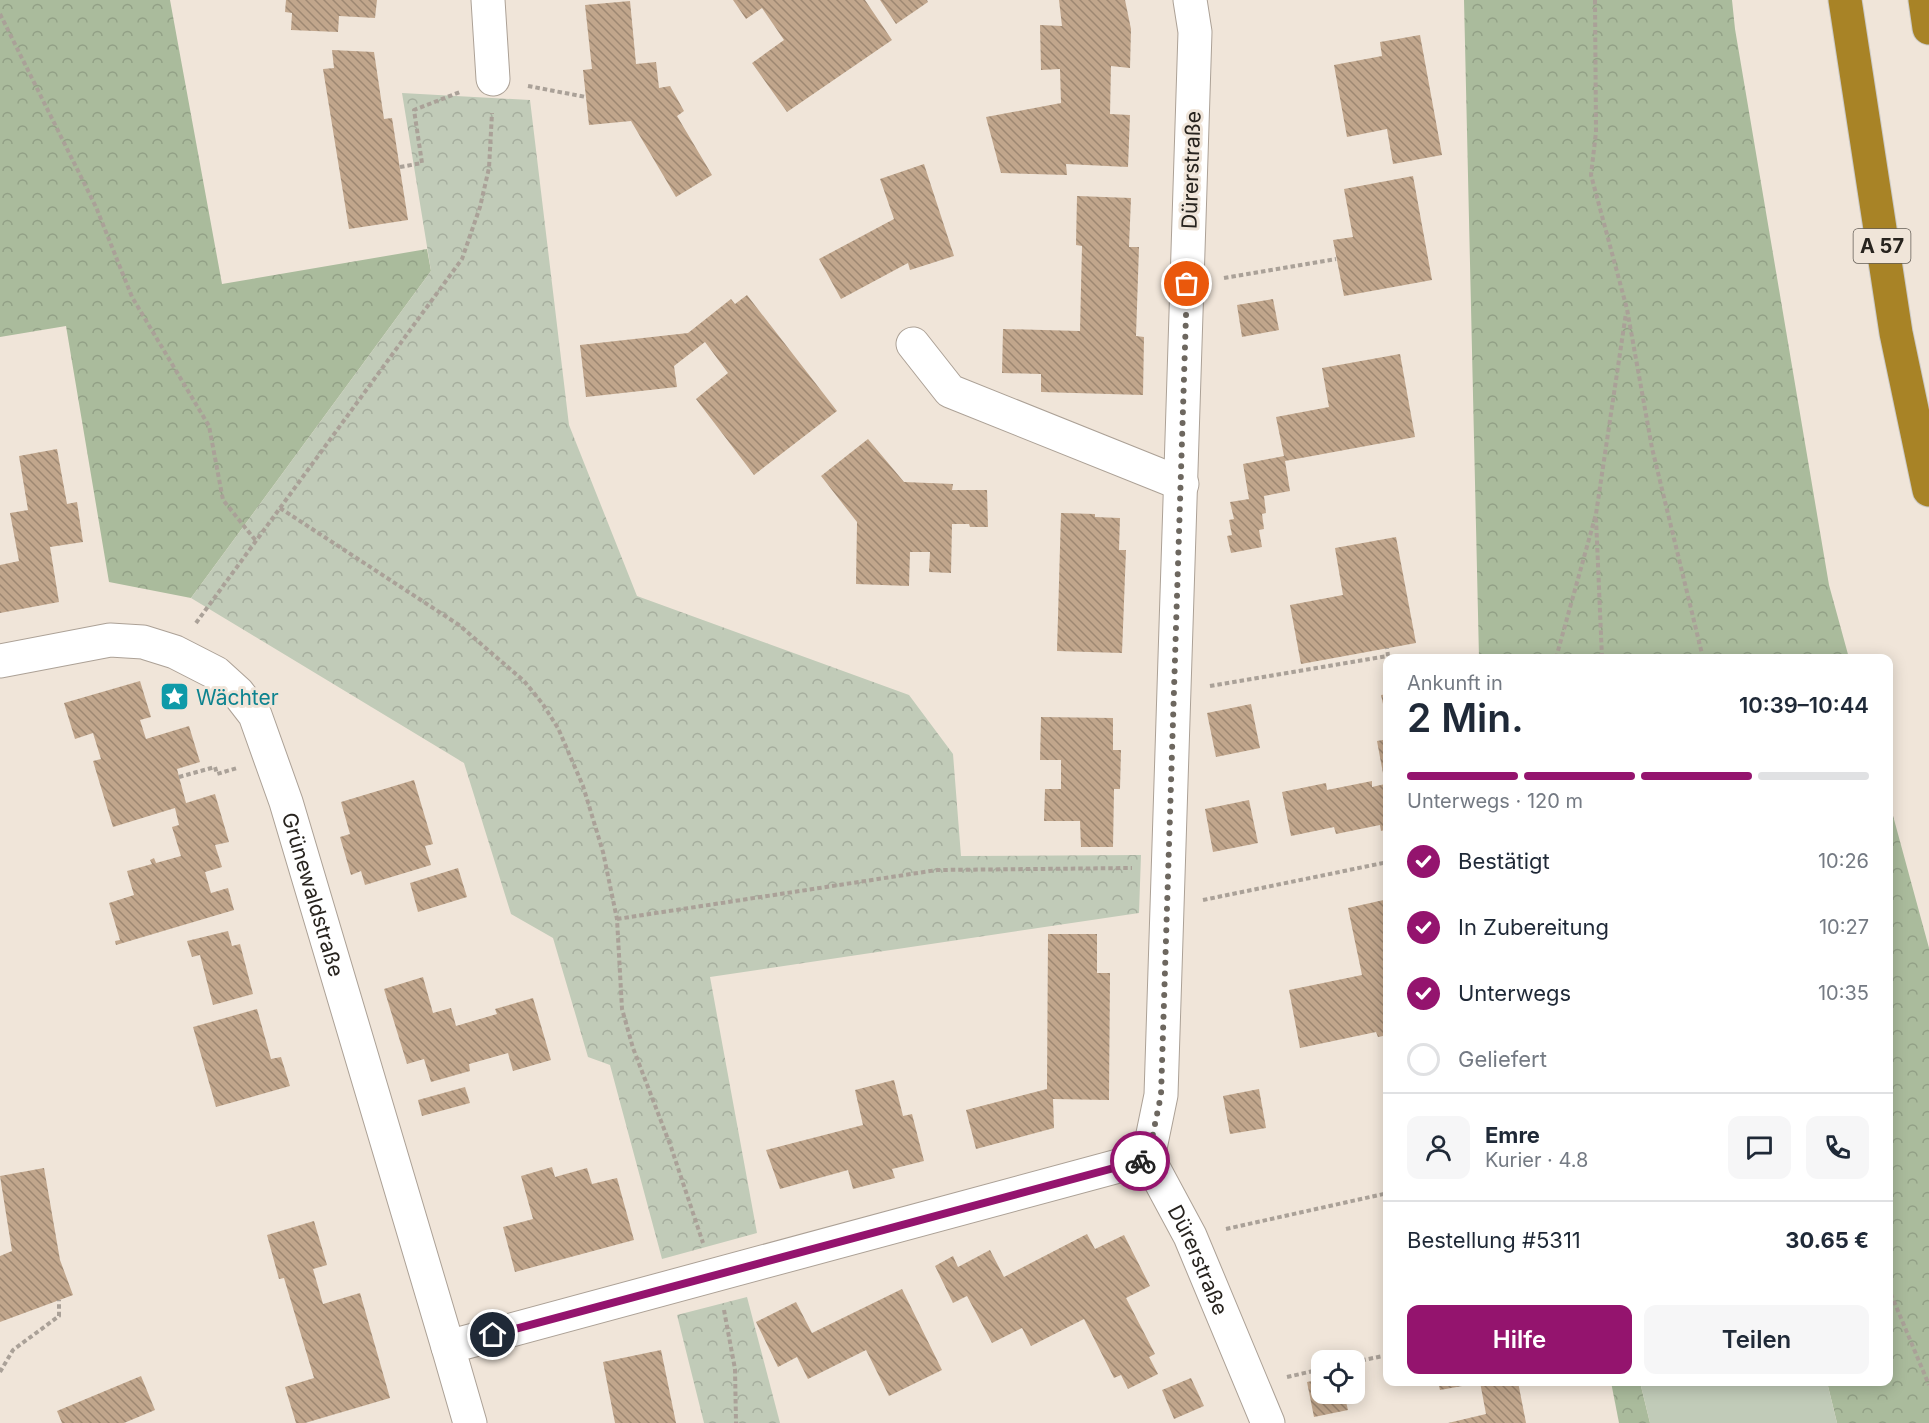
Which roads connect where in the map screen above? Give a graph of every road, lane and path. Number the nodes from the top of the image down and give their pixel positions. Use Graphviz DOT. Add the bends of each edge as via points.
graph roads {
  1 [pos="488,0"];
  2 [pos="1190,0"];
  3 [pos="1595,0"];
  4 [pos="1845,0"];
  5 [pos="1925,0"];
  6 [pos="0,14"];
  7 [pos="1929,28"];
  8 [pos="493,79"];
  9 [pos="586,97"];
  10 [pos="400,167"];
  11 [pos="1336,259"];
  12 [pos="1187,284"];
  13 [pos="1627,309"];
  14 [pos="913,345"];
  15 [pos="1182,484"];
  16 [pos="1929,490"];
  17 [pos="280,508"];
  18 [pos="1596,514"];
  19 [pos="256,541"];
  20 [pos="1387,648"];
  21 [pos="175,652"];
  22 [pos="1388,654"];
  23 [pos="1557,654"];
  24 [pos="1602,654"];
  25 [pos="1702,654"];
  26 [pos="1383,657"];
  27 [pos="0,661"];
  28 [pos="1175,691"];
  29 [pos="272,758"];
  30 [pos="179,777"];
  31 [pos="1383,863"];
  32 [pos="1169,868"];
  33 [pos="1168,907"];
  34 [pos="617,919"];
  35 [pos="1148,1158"];
  36 [pos="1383,1194"];
  37 [pos="1190,1236"];
  38 [pos="714,1275"];
  39 [pos="1893,1299"];
  40 [pos="59,1300"];
  41 [pos="448,1347"];
  42 [pos="1383,1356"];
  43 [pos="1365,1360"];
  44 [pos="0,1372"];
  45 [pos="1929,1385"];
  46 [pos="470,1423"];
  47 [pos="736,1423"];
  48 [pos="1268,1423"];
  1 -- 8 [label="street"];
  2 -- 12 [label="street, Dürerstraße" via="1195,32"];
  3 -- 13 [label="path" via="1596,132 1592,175"];
  4 -- 16 [label="highway, A 57" via="1896,333"];
  5 -- 7 [label="highway"];
  6 -- 19 [label="path" via="96,207 132,297 209,426 223,500"];
  8 -- 9 [label="path"];
  8 -- 10 [label="path" via="414,110 422,163"];
  8 -- 17 [label="path" via="489,168 462,259"];
  11 -- 12 [label="path"];
  12 -- 15 [label="street, Dürerstraße"];
  13 -- 18 [label="path"];
  13 -- 25 [label="path" via="1652,448"];
  14 -- 15 [label="street" via="950,391"];
  15 -- 28 [label="street, Dürerstraße"];
  17 -- 19 [label="path"];
  17 -- 34 [label="path" via="459,625 524,681 558,728 583,786 603,852"];
  18 -- 23 [label="path"];
  18 -- 24 [label="path"];
  19 -- 21 [label="path"];
  20 -- 22 [label="path"];
  21 -- 27 [label="street, Grünewaldstraße" via="142,642 110,640"];
  21 -- 29 [label="street, Grünewaldstraße" via="216,673 238,693 255,715"];
  26 -- 28 [label="path"];
  28 -- 32 [label="street, Dürerstraße"];
  29 -- 30 [label="path" via="217,774 215,767"];
  29 -- 41 [label="street, Grünewaldstraße"];
  31 -- 33 [label="path"];
  32 -- 33 [label="street, Dürerstraße"];
  32 -- 34 [label="path" via="937,870"];
  33 -- 35 [label="street, Dürerstraße" via="1161,1095"];
  34 -- 38 [label="path" via="622,1009"];
  35 -- 37 [label="street, Dürerstraße"];
  35 -- 38 [label="street"];
  36 -- 37 [label="path"];
  37 -- 48 [label="street, Dürerstraße"];
  38 -- 41 [label="street"];
  38 -- 47 [label="path" via="732,1342"];
  39 -- 45 [label="path"];
  40 -- 44 [label="path" via="59,1316 13,1350"];
  41 -- 46 [label="street, Grünewaldstraße"];
  42 -- 43 [label="path"];
}
